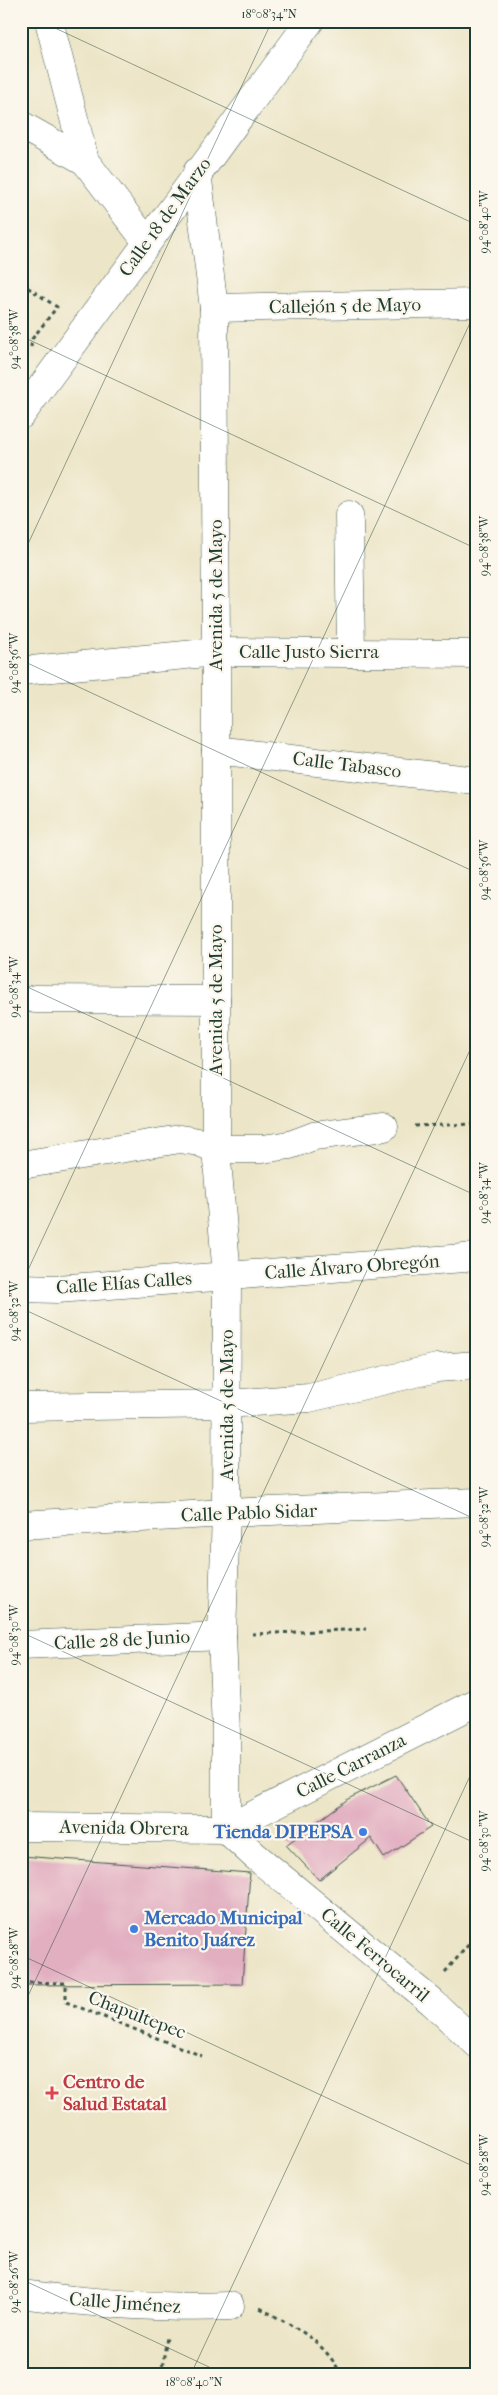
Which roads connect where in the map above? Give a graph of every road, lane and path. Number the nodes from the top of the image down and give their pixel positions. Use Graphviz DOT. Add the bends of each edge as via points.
graph roads {
  1 [pos="49,21"];
  2 [pos="310,21"];
  3 [pos="21,125"];
  4 [pos="85,161"];
  5 [pos="197,172"];
  6 [pos="147,242"];
  7 [pos="21,283"];
  8 [pos="477,304"];
  9 [pos="214,308"];
  10 [pos="52,373"];
  11 [pos="21,415"];
  12 [pos="349,515"];
  13 [pos="216,652"];
  14 [pos="351,653"];
  15 [pos="477,654"];
  16 [pos="21,671"];
  17 [pos="216,750"];
  18 [pos="477,781"];
  19 [pos="36,999"];
  20 [pos="216,1000"];
  21 [pos="477,1124"];
  22 [pos="384,1127"];
  23 [pos="216,1149"];
  24 [pos="21,1164"];
  25 [pos="477,1257"];
  26 [pos="227,1276"];
  27 [pos="21,1288"];
  28 [pos="477,1365"];
  29 [pos="227,1404"];
  30 [pos="21,1407"];
  31 [pos="477,1502"];
  32 [pos="226,1513"];
  33 [pos="21,1525"];
  34 [pos="366,1628"];
  35 [pos="222,1636"];
  36 [pos="21,1645"];
  37 [pos="477,1702"];
  38 [pos="21,1827"];
  39 [pos="226,1829"];
  40 [pos="477,1935"];
  41 [pos="21,1982"];
  42 [pos="432,2002"];
  43 [pos="477,2044"];
  44 [pos="202,2056"];
  45 [pos="21,2294"];
  46 [pos="230,2306"];
  47 [pos="341,2374"];
  1 -- 4 [label="street"];
  2 -- 5 [label="street, Calle 18 de Marzo"];
  3 -- 4 [label="street"];
  4 -- 6 [label="street"];
  5 -- 6 [label="street, Calle 18 de Marzo"];
  5 -- 9 [label="street, Avenida 5 de Mayo"];
  6 -- 10 [label="street, Calle 18 de Marzo"];
  7 -- 10 [label="path" via="57,307 32,339 31,350"];
  8 -- 9 [label="street, Callejón 5 de Mayo"];
  9 -- 13 [label="street, Avenida 5 de Mayo"];
  10 -- 11 [label="street, Calle 18 de Marzo"];
  12 -- 14 [label="street"];
  13 -- 14 [label="street, Calle Justo Sierra"];
  13 -- 16 [label="street, Calle Justo Sierra"];
  13 -- 17 [label="street, Avenida 5 de Mayo"];
  14 -- 15 [label="street, Calle Justo Sierra"];
  17 -- 18 [label="street, Calle Tabasco"];
  17 -- 20 [label="street, Avenida 5 de Mayo"];
  19 -- 20 [label="street"];
  20 -- 23 [label="street, Avenida 5 de Mayo"];
  21 -- 22 [label="path"];
  22 -- 23 [label="street" via="314,1136 290,1145 262,1149"];
  23 -- 24 [label="street" via="180,1139"];
  23 -- 26 [label="street, Avenida 5 de Mayo"];
  25 -- 26 [label="street, Calle Álvaro Obregón"];
  26 -- 27 [label="street, Calle Elías Calles"];
  26 -- 29 [label="street, Avenida 5 de Mayo"];
  28 -- 29 [label="street" via="437,1368 309,1398"];
  29 -- 30 [label="street"];
  29 -- 32 [label="street, Avenida 5 de Mayo"];
  31 -- 32 [label="street, Calle Pablo Sidar"];
  32 -- 33 [label="street, Calle Pablo Sidar"];
  32 -- 35 [label="street, Avenida 5 de Mayo"];
  34 -- 35 [label="path"];
  35 -- 36 [label="street, Calle 28 de Junio"];
  35 -- 39 [label="street, Avenida 5 de Mayo"];
  37 -- 39 [label="street, Calle Carranza"];
  38 -- 39 [label="street, Avenida Obrera"];
  39 -- 42 [label="street, Calle Ferrocarril"];
  40 -- 42 [label="path" via="446,1970"];
  41 -- 44 [label="path, Chapultepec" via="66,1983 66,2002"];
  42 -- 43 [label="street, Calle Ferrocarril"];
  45 -- 46 [label="street, Calle Jiménez" via="80,2302 195,2308"];
  46 -- 47 [label="path" via="249,2302 312,2337 331,2355"];
}
